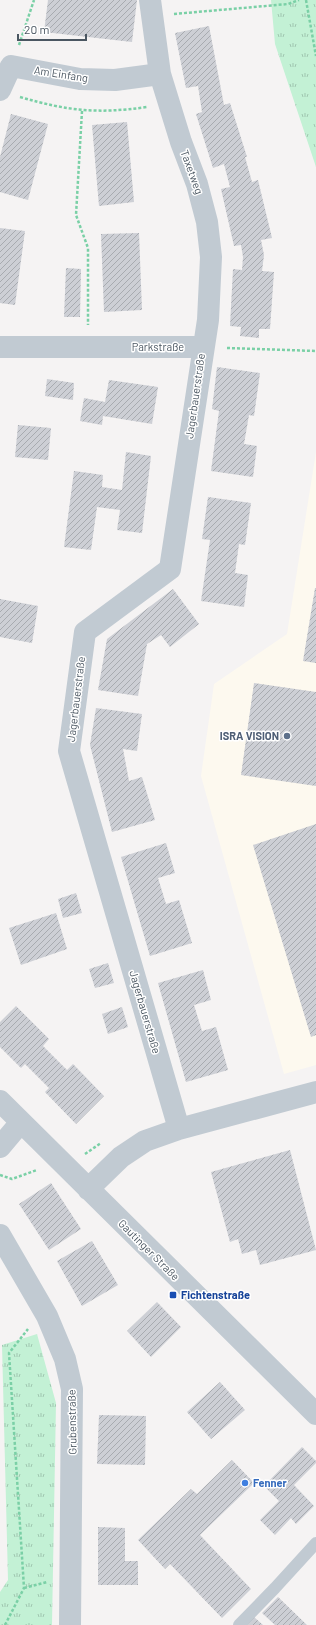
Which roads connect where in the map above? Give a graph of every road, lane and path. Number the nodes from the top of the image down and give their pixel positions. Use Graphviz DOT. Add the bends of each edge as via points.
graph roads {
  1 [pos="34,0"];
  2 [pos="299,0"];
  3 [pos="306,0"];
  4 [pos="150,8"];
  5 [pos="316,56"];
  6 [pos="11,66"];
  7 [pos="160,74"];
  8 [pos="7,93"];
  9 [pos="170,104"];
  10 [pos="82,111"];
  11 [pos="0,347"];
  12 [pos="88,347"];
  13 [pos="203,347"];
  14 [pos="316,351"];
  15 [pos="316,1092"];
  16 [pos="0,1101"];
  17 [pos="21,1122"];
  18 [pos="179,1129"];
  19 [pos="0,1147"];
  20 [pos="39,1169"];
  21 [pos="0,1175"];
  22 [pos="88,1189"];
  23 [pos="0,1235"];
  24 [pos="46,1316"];
  25 [pos="316,1414"];
  26 [pos="316,1543"];
  27 [pos="5,1625"];
  28 [pos="70,1625"];
  29 [pos="239,1625"];
  1 -- 6 [label="path"];
  2 -- 4 [label="path" via="288,4"];
  3 -- 5 [label="path"];
  4 -- 7 [label="street, Taxetweg"];
  6 -- 7 [label="street, Am Einfang" via="80,79 116,80"];
  6 -- 8 [label="street"];
  7 -- 9 [label="street, Taxetweg"];
  8 -- 10 [label="path" via="43,104"];
  9 -- 10 [label="path" via="117,111"];
  9 -- 13 [label="street, Taxetweg" via="207,222 211,257 208,320"];
  10 -- 12 [label="path" via="76,215 88,248"];
  11 -- 12 [label="street, Parkstraße"];
  12 -- 13 [label="street, Parkstraße"];
  13 -- 14 [label="path"];
  13 -- 18 [label="street, Jagerbauerstraße" via="170,569 85,632 69,751"];
  15 -- 18 [label="street"];
  16 -- 17 [label="street, Gautinger Straße"];
  17 -- 19 [label="street"];
  17 -- 22 [label="street, Gautinger Straße"];
  18 -- 22 [label="street" via="145,1142 126,1153"];
  20 -- 21 [label="path" via="12,1179"];
  22 -- 25 [label="street, Gautinger Straße"];
  23 -- 24 [label="street, Grubenstraße"];
  24 -- 27 [label="path" via="33,1324 8,1353 24,1588"];
  24 -- 28 [label="street, Grubenstraße" via="64,1359 72,1388"];
  26 -- 29 [label="lane"];
}
